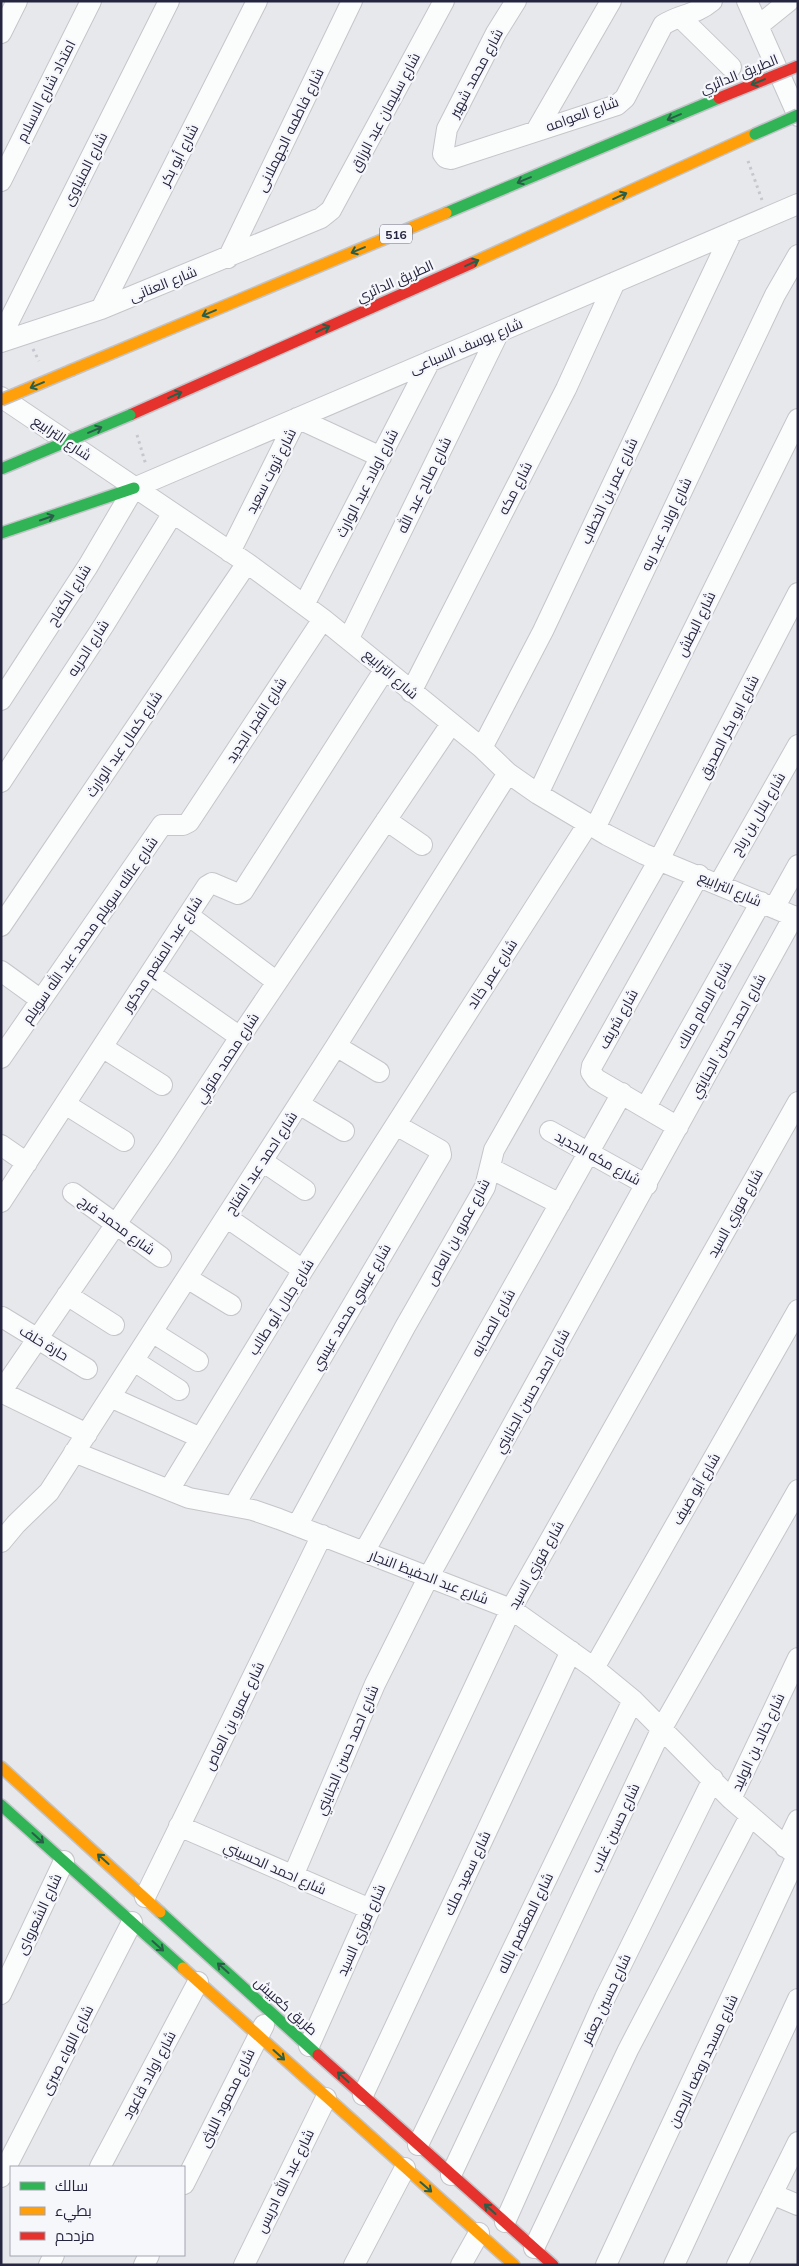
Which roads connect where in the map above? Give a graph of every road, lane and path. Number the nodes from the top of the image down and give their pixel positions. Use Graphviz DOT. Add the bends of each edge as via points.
graph roads {
  1 [pos="17,1"];
  2 [pos="91,1"];
  3 [pos="169,1"];
  4 [pos="257,1"];
  5 [pos="352,1"];
  6 [pos="444,1"];
  7 [pos="516,1"];
  8 [pos="611,1"];
  9 [pos="712,1"];
  10 [pos="747,1"];
  11 [pos="791,4"];
  12 [pos="680,18"];
  13 [pos="758,26"];
  14 [pos="1,33"];
  15 [pos="798,66"];
  16 [pos="731,67"];
  17 [pos="798,116"];
  18 [pos="536,131"];
  19 [pos="741,141"];
  20 [pos="444,148"];
  21 [pos="1,181"];
  22 [pos="758,190"];
  23 [pos="798,204"];
  24 [pos="321,218"];
  25 [pos="732,232"];
  26 [pos="798,255"];
  27 [pos="228,258"];
  28 [pos="615,282"];
  29 [pos="101,309"];
  30 [pos="499,332"];
  31 [pos="1,337"];
  32 [pos="1,342"];
  33 [pos="31,346"];
  34 [pos="430,361"];
  35 [pos="40,362"];
  36 [pos="1,398"];
  37 [pos="297,418"];
  38 [pos="798,419"];
  39 [pos="140,446"];
  40 [pos="381,457"];
  41 [pos="1,469"];
  42 [pos="149,472"];
  43 [pos="134,488"];
  44 [pos="173,513"];
  45 [pos="1,534"];
  46 [pos="230,552"];
  47 [pos="246,563"];
  48 [pos="798,593"];
  49 [pos="304,605"];
  50 [pos="323,619"];
  51 [pos="349,638"];
  52 [pos="385,669"];
  53 [pos="411,692"];
  54 [pos="1,700"];
  55 [pos="451,724"];
  56 [pos="798,745"];
  57 [pos="482,748"];
  58 [pos="508,773"];
  59 [pos="1,782"];
  60 [pos="538,794"];
  61 [pos="386,820"];
  62 [pos="189,822"];
  63 [pos="592,826"];
  64 [pos="422,845"];
  65 [pos="659,860"];
  66 [pos="798,865"];
  67 [pos="699,875"];
  68 [pos="718,884"];
  69 [pos="767,905"];
  70 [pos="188,915"];
  71 [pos="796,917"];
  72 [pos="1,926"];
  73 [pos="1,971"];
  74 [pos="150,974"];
  75 [pos="277,982"];
  76 [pos="41,1000"];
  77 [pos="240,1037"];
  78 [pos="336,1046"];
  79 [pos="102,1047"];
  80 [pos="1,1058"];
  81 [pos="379,1072"];
  82 [pos="162,1085"];
  83 [pos="622,1093"];
  84 [pos="798,1102"];
  85 [pos="65,1104"];
  86 [pos="299,1104"];
  87 [pos="646,1107"];
  88 [pos="396,1125"];
  89 [pos="678,1126"];
  90 [pos="344,1131"];
  91 [pos="550,1131"];
  92 [pos="124,1140"];
  93 [pos="1,1145"];
  94 [pos="589,1152"];
  95 [pos="262,1161"];
  96 [pos="27,1163"];
  97 [pos="490,1168"];
  98 [pos="646,1184"];
  99 [pos="305,1190"];
  100 [pos="73,1193"];
  101 [pos="1,1202"];
  102 [pos="560,1204"];
  103 [pos="226,1217"];
  104 [pos="116,1224"];
  105 [pos="161,1257"];
  106 [pos="304,1270"];
  107 [pos="187,1278"];
  108 [pos="67,1295"];
  109 [pos="231,1306"];
  110 [pos="798,1310"];
  111 [pos="2,1317"];
  112 [pos="114,1325"];
  113 [pos="152,1332"];
  114 [pos="38,1339"];
  115 [pos="134,1361"];
  116 [pos="198,1361"];
  117 [pos="87,1369"];
  118 [pos="179,1390"];
  119 [pos="1,1392"];
  120 [pos="110,1397"];
  121 [pos="87,1434"];
  122 [pos="200,1438"];
  123 [pos="74,1452"];
  124 [pos="169,1490"];
  125 [pos="798,1490"];
  126 [pos="234,1506"];
  127 [pos="297,1526"];
  128 [pos="322,1536"];
  129 [pos="1,1542"];
  130 [pos="364,1552"];
  131 [pos="428,1578"];
  132 [pos="511,1609"];
  133 [pos="571,1651"];
  134 [pos="798,1658"];
  135 [pos="594,1668"];
  136 [pos="633,1700"];
  137 [pos="662,1728"];
  138 [pos="1,1767"];
  139 [pos="713,1779"];
  140 [pos="731,1799"];
  141 [pos="1,1805"];
  142 [pos="750,1816"];
  143 [pos="798,1820"];
  144 [pos="180,1826"];
  145 [pos="793,1853"];
  146 [pos="64,1861"];
  147 [pos="293,1876"];
  148 [pos="145,1897"];
  149 [pos="370,1909"];
  150 [pos="132,1922"];
  151 [pos="198,1982"];
  152 [pos="1,1994"];
  153 [pos="798,1999"];
  154 [pos="271,2012"];
  155 [pos="257,2036"];
  156 [pos="309,2046"];
  157 [pos="363,2095"];
  158 [pos="326,2098"];
  159 [pos="798,2142"];
  160 [pos="418,2145"];
  161 [pos="101,2166"];
  162 [pos="405,2168"];
  163 [pos="451,2175"];
  164 [pos="1,2177"];
  165 [pos="185,2182"];
  166 [pos="772,2194"];
  167 [pos="798,2205"];
  168 [pos="505,2222"];
  169 [pos="479,2233"];
  170 [pos="534,2248"];
  171 [pos="244,2265"];
  172 [pos="354,2265"];
  173 [pos="461,2265"];
  174 [pos="514,2265"];
  175 [pos="553,2265"];
  176 [pos="606,2265"];
  177 [pos="674,2265"];
  178 [pos="737,2265"];
  1 -- 14 [label="street"];
  2 -- 21 [label="street, امتداد شارع الاسلام"];
  3 -- 31 [label="street, شارع المنياوى"];
  4 -- 29 [label="street, شارع أبو بكر"];
  5 -- 27 [label="street, شارع فاطمه الجهملانى"];
  6 -- 24 [label="street, شارع سليمان عبد الرزاق" via="339,200"];
  7 -- 20 [label="street, شارع محمد شهير" via="447,129"];
  8 -- 18 [label="street"];
  9 -- 12 [label="street, شارع العوامه" via="702,10"];
  10 -- 13 [label="street"];
  11 -- 13 [label="street"];
  12 -- 16 [label="street"];
  12 -- 18 [label="street, شارع العوامه" via="663,25 625,98 617,105"];
  13 -- 17 [label="street"];
  15 -- 36 [label="main road, الطريق الدائري / 516, one-way, bridge"];
  17 -- 19 [label="main road, الطريق الدائري, bridge"];
  18 -- 20 [label="street, شارع العوامه" via="452,159 443,154"];
  19 -- 22 [label="path"];
  41 -- 19 [label="main road, الطريق الدائري, one-way, bridge" via="130,415"];
  23 -- 25 [label="street, شارع يوسف السباعى"];
  24 -- 27 [label="street, شارع العنانى"];
  25 -- 28 [label="street, شارع يوسف السباعى"];
  25 -- 57 [label="street, شارع عمر بن الخطاب" via="543,630"];
  26 -- 60 [label="street, شارع اولاد عبد ربه" via="775,295"];
  27 -- 29 [label="street, شارع العنانى"];
  28 -- 30 [label="street, شارع يوسف السباعى"];
  28 -- 53 [label="street, شارع مكه" via="566,389"];
  29 -- 32 [label="street, شارع العنانى"];
  30 -- 34 [label="street, شارع يوسف السباعى"];
  30 -- 51 [label="street, شارع صالح عبد الله"];
  33 -- 35 [label="path"];
  34 -- 37 [label="street, شارع يوسف السباعى"];
  34 -- 40 [label="street, شارع اولاد عبد الوارث"];
  36 -- 43 [label="street, شارع الترابيع"];
  37 -- 40 [label="street, شارع ثروت سعيد"];
  37 -- 43 [label="street, شارع يوسف السباعى"];
  37 -- 46 [label="street, شارع ثروت سعيد"];
  38 -- 63 [label="street, شارع البطش"];
  39 -- 42 [label="path"];
  40 -- 49 [label="street, شارع اولاد عبد الوارث"];
  43 -- 44 [label="street, شارع الترابيع"];
  45 -- 43 [label="main road, one-way"];
  43 -- 54 [label="street, شارع الكفاح"];
  44 -- 46 [label="street, شارع الترابيع"];
  44 -- 59 [label="street, شارع الحريه"];
  46 -- 47 [label="street, شارع الترابيع"];
  47 -- 49 [label="street, شارع الترابيع"];
  47 -- 72 [label="street, شارع كمال عبد الوارث"];
  48 -- 65 [label="street, شارع ابو بكر الصديق"];
  49 -- 50 [label="street, شارع الترابيع"];
  50 -- 51 [label="street, شارع الترابيع"];
  50 -- 62 [label="street, شارع الفجر الجديد"];
  51 -- 52 [label="street, شارع الترابيع"];
  52 -- 53 [label="street, شارع الترابيع"];
  52 -- 70 [label="street, شارع عبد المنعم مدكور" via="243,891 238,894 209,884"];
  53 -- 55 [label="street, شارع الترابيع"];
  55 -- 57 [label="street, شارع الترابيع"];
  55 -- 61 [label="street, شارع محمد متولي"];
  56 -- 68 [label="street, شارع بلال بن رباح"];
  57 -- 58 [label="street, شارع الترابيع"];
  58 -- 60 [label="street, شارع الترابيع"];
  58 -- 78 [label="street, شارع احمد عبد الفتاح"];
  60 -- 63 [label="street, شارع الترابيع"];
  61 -- 64 [label="street"];
  61 -- 75 [label="street, شارع محمد متولي"];
  62 -- 76 [label="street, شارع عائله سويلم محمد عبد الله سويلم" via="162,825"];
  63 -- 65 [label="street, شارع الترابيع"];
  63 -- 88 [label="street, شارع عمر خالد"];
  65 -- 67 [label="street, شارع الترابيع"];
  65 -- 97 [label="street, شارع عمرو بن العاص" via="494,1150"];
  66 -- 69 [label="street, شارع الامام مالك"];
  67 -- 68 [label="street, شارع الترابيع"];
  67 -- 83 [label="street, شارع شريف" via="592,1066 591,1074 596,1079"];
  68 -- 69 [label="street, شارع الترابيع"];
  69 -- 71 [label="street, شارع الترابيع"];
  69 -- 87 [label="street, شارع الامام مالك"];
  70 -- 74 [label="street, شارع عبد المنعم مدكور"];
  70 -- 75 [label="street"];
  71 -- 89 [label="street, شارع احمد حسن الجنايني"];
  73 -- 76 [label="street"];
  74 -- 77 [label="street"];
  74 -- 79 [label="street, شارع عبد المنعم مدكور"];
  75 -- 77 [label="street, شارع محمد متولي"];
  76 -- 80 [label="street, شارع عائله سويلم محمد عبد الله سويلم"];
  77 -- 104 [label="street, شارع محمد متولي"];
  78 -- 81 [label="street"];
  78 -- 86 [label="street, شارع احمد عبد الفتاح"];
  79 -- 82 [label="street"];
  79 -- 85 [label="street, شارع عبد المنعم مدكور"];
  83 -- 87 [label="street, شارع شريف"];
  83 -- 94 [label="street, شارع الصحابه"];
  84 -- 132 [label="street, شارع فوزي السيد"];
  85 -- 92 [label="street"];
  85 -- 96 [label="street, شارع عبد المنعم مدكور"];
  86 -- 90 [label="street"];
  86 -- 95 [label="street, شارع احمد عبد الفتاح"];
  87 -- 89 [label="street, شارع شريف"];
  88 -- 106 [label="street, شارع جلال أبو طالب"];
  88 -- 126 [label="street, شارع عيسي محمد عيسي" via="440,1150 441,1155"];
  89 -- 98 [label="street, شارع احمد حسن الجنايني"];
  91 -- 94 [label="street, شارع مكه الجديد"];
  93 -- 96 [label="street"];
  94 -- 98 [label="street, شارع مكه الجديد"];
  94 -- 102 [label="street, شارع الصحابه"];
  95 -- 99 [label="street"];
  95 -- 103 [label="street, شارع احمد عبد الفتاح"];
  96 -- 101 [label="street, شارع عبد المنعم مدكور"];
  97 -- 102 [label="street"];
  97 -- 127 [label="street, شارع عمرو بن العاص" via="485,1187"];
  98 -- 131 [label="street, شارع احمد حسن الجنايني"];
  100 -- 104 [label="street, شارع محمد فرج"];
  102 -- 130 [label="street, شارع الصحابه"];
  103 -- 106 [label="street"];
  103 -- 107 [label="street, شارع احمد عبد الفتاح"];
  104 -- 105 [label="street, شارع محمد فرج"];
  104 -- 108 [label="street, شارع محمد متولي"];
  106 -- 122 [label="street, شارع جلال أبو طالب"];
  107 -- 109 [label="street"];
  107 -- 113 [label="street, شارع احمد عبد الفتاح"];
  108 -- 112 [label="street"];
  108 -- 114 [label="street, شارع محمد متولي"];
  110 -- 135 [label="street, شارع أبو ضيف"];
  111 -- 114 [label="street, حارة خلف"];
  113 -- 115 [label="street, شارع احمد عبد الفتاح"];
  113 -- 116 [label="street"];
  114 -- 117 [label="street, حارة خلف"];
  114 -- 119 [label="street, شارع محمد متولي"];
  115 -- 118 [label="street"];
  115 -- 120 [label="street, شارع احمد عبد الفتاح"];
  119 -- 121 [label="street"];
  120 -- 121 [label="street, شارع احمد عبد الفتاح"];
  120 -- 122 [label="street"];
  121 -- 123 [label="street, شارع احمد عبد الفتاح"];
  122 -- 124 [label="street, شارع جلال أبو طالب"];
  123 -- 124 [label="street, شارع عبد الحفيظ النجار"];
  123 -- 129 [label="street, شارع احمد عبد الفتاح" via="49,1492"];
  124 -- 126 [label="street, شارع عبد الحفيظ النجار" via="189,1498"];
  125 -- 137 [label="street, شارع حسين غلاب"];
  126 -- 127 [label="street, شارع عبد الحفيظ النجار"];
  127 -- 128 [label="street, شارع عبد الحفيظ النجار"];
  128 -- 130 [label="street, شارع عبد الحفيظ النجار"];
  128 -- 144 [label="street, شارع عمرو بن العاص"];
  130 -- 131 [label="street, شارع عبد الحفيظ النجار"];
  131 -- 132 [label="street, شارع عبد الحفيظ النجار"];
  131 -- 147 [label="street, شارع احمد حسن الجنايني" via="375,1684"];
  132 -- 133 [label="street, شارع عبد الحفيظ النجار"];
  132 -- 149 [label="street, شارع فوزي السيد"];
  133 -- 135 [label="street, شارع عبد الحفيظ النجار"];
  133 -- 157 [label="street, شارع سعيد ملك"];
  134 -- 140 [label="street, شارع خالد بن الوليد"];
  135 -- 136 [label="street, شارع عبد الحفيظ النجار"];
  136 -- 137 [label="street, شارع عبد الحفيظ النجار"];
  136 -- 160 [label="street, شارع المعتصم بالله"];
  137 -- 139 [label="street, شارع عبد الحفيظ النجار"];
  137 -- 163 [label="street, شارع حسين غلاب"];
  148 -- 138 [label="main road, طريق كعبيش, one-way"];
  139 -- 140 [label="street, شارع عبد الحفيظ النجار"];
  139 -- 168 [label="street, شارع حسين جعفر" via="605,1998"];
  140 -- 142 [label="street, شارع عبد الحفيظ النجار"];
  141 -- 146 [label="main road, one-way"];
  142 -- 145 [label="street, شارع عبد الحفيظ النجار"];
  142 -- 170 [label="street" via="628,2050"];
  143 -- 145 [label="street, شارع مسجد روضه الرحمن"];
  144 -- 147 [label="street, شارع احمد الحسيني"];
  144 -- 148 [label="street, شارع عمرو بن العاص"];
  145 -- 176 [label="street, شارع مسجد روضه الرحمن"];
  146 -- 150 [label="main road"];
  146 -- 152 [label="street, شارع الشعرواى"];
  147 -- 149 [label="street, شارع احمد الحسيني"];
  154 -- 148 [label="main road, طريق كعبيش, one-way"];
  149 -- 156 [label="street, شارع فوزي السيد"];
  150 -- 151 [label="main road, one-way"];
  150 -- 164 [label="street, شارع اللواء صبرى"];
  151 -- 155 [label="main road"];
  151 -- 161 [label="street, شارع اولاد قاعود"];
  153 -- 177 [label="street"];
  154 -- 155 [label="street, شارع محمود الليثى"];
  154 -- 156 [label="main road, طريق كعبيش"];
  155 -- 158 [label="main road, one-way"];
  155 -- 165 [label="street, شارع محمود الليثى"];
  157 -- 156 [label="main road, طريق كعبيش, one-way"];
  157 -- 160 [label="main road, طريق كعبيش"];
  158 -- 162 [label="main road"];
  158 -- 171 [label="street, شارع عبد الله ادريس"];
  159 -- 166 [label="street"];
  160 -- 163 [label="main road, طريق كعبيش"];
  162 -- 169 [label="main road, one-way"];
  162 -- 172 [label="street"];
  168 -- 163 [label="main road, طريق كعبيش, one-way"];
  166 -- 167 [label="street"];
  166 -- 178 [label="street"];
  168 -- 170 [label="main road, طريق كعبيش"];
  169 -- 173 [label="street"];
  169 -- 174 [label="main road"];
  170 -- 175 [label="main road, طريق كعبيش"];
}
